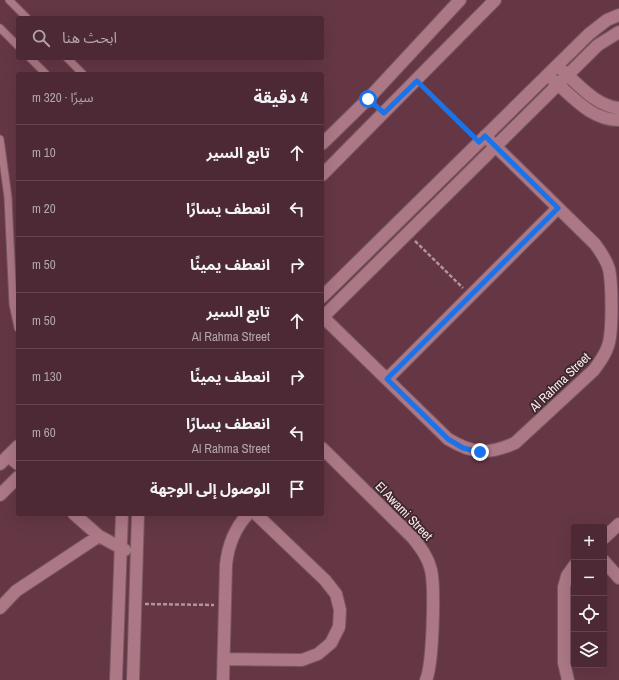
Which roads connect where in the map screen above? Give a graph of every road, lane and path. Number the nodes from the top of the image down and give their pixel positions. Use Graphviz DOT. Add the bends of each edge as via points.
graph roads {
  1 [pos="9,0"];
  2 [pos="460,0"];
  3 [pos="495,0"];
  4 [pos="619,6"];
  5 [pos="619,15"];
  6 [pos="25,16"];
  7 [pos="607,20"];
  8 [pos="0,28"];
  9 [pos="619,32"];
  10 [pos="16,44"];
  11 [pos="32,60"];
  12 [pos="69,60"];
  13 [pos="557,66"];
  14 [pos="44,72"];
  15 [pos="81,72"];
  16 [pos="547,75"];
  17 [pos="568,75"];
  18 [pos="417,81"];
  19 [pos="558,84"];
  20 [pos="368,99"];
  21 [pos="619,108"];
  22 [pos="384,113"];
  23 [pos="614,120"];
  24 [pos="619,130"];
  25 [pos="0,139"];
  26 [pos="482,139"];
  27 [pos="324,142"];
  28 [pos="495,147"];
  29 [pos="324,173"];
  30 [pos="558,208"];
  31 [pos="407,234"];
  32 [pos="324,295"];
  33 [pos="471,295"];
  34 [pos="324,315"];
  35 [pos="16,318"];
  36 [pos="324,319"];
  37 [pos="387,379"];
  38 [pos="16,447"];
  39 [pos="324,450"];
  40 [pos="3,456"];
  41 [pos="16,463"];
  42 [pos="16,479"];
  43 [pos="0,495"];
  44 [pos="76,516"];
  45 [pos="122,516"];
  46 [pos="138,516"];
  47 [pos="247,516"];
  48 [pos="258,516"];
  49 [pos="619,524"];
  50 [pos="607,535"];
  51 [pos="99,536"];
  52 [pos="120,548"];
  53 [pos="136,555"];
  54 [pos="607,564"];
  55 [pos="571,570"];
  56 [pos="619,578"];
  57 [pos="135,604"];
  58 [pos="225,605"];
  59 [pos="0,608"];
  60 [pos="224,658"];
  61 [pos="116,680"];
  62 [pos="133,680"];
  63 [pos="223,680"];
  64 [pos="426,680"];
  65 [pos="568,680"];
  1 -- 6 [label="lane"];
  2 -- 20 [label="street"];
  3 -- 18 [label="street"];
  4 -- 7 [label="street"];
  5 -- 7 [label="street"];
  7 -- 13 [label="street"];
  8 -- 10 [label="lane"];
  9 -- 17 [label="street" via="598,45"];
  11 -- 14 [label="lane"];
  12 -- 15 [label="lane"];
  13 -- 16 [label="street"];
  13 -- 17 [label="street"];
  16 -- 19 [label="street"];
  16 -- 26 [label="street"];
  17 -- 19 [label="street"];
  17 -- 21 [label="street" via="598,101"];
  18 -- 22 [label="street"];
  18 -- 26 [label="path"];
  19 -- 23 [label="street" via="589,111"];
  19 -- 28 [label="street"];
  20 -- 22 [label="street"];
  20 -- 27 [label="street"];
  22 -- 29 [label="street"];
  23 -- 24 [label="street"];
  25 -- 35 [label="lane" via="8,197 13,304"];
  26 -- 28 [label="street, Al Rahma Street"];
  26 -- 32 [label="street"];
  28 -- 30 [label="street, Al Rahma Street"];
  28 -- 31 [label="street"];
  30 -- 33 [label="street"];
  30 -- 37 [label="street, Al Rahma Street" via="595,244 608,268 609,344 594,370 515,443 498,450 480,452 463,448 448,439"];
  31 -- 33 [label="path"];
  31 -- 34 [label="street"];
  33 -- 37 [label="street"];
  36 -- 37 [label="street, Al Rahma Street"];
  38 -- 40 [label="street"];
  39 -- 64 [label="street, El Awami Street" via="424,552 431,569 433,587 430,660"];
  40 -- 41 [label="street"];
  42 -- 43 [label="street"];
  44 -- 51 [label="street"];
  45 -- 52 [label="street"];
  46 -- 53 [label="street"];
  47 -- 58 [label="street" via="233,535 228,549"];
  48 -- 60 [label="street" via="325,580 336,594 340,610 339,627 331,643 318,654 302,660"];
  49 -- 50 [label="street"];
  51 -- 52 [label="street"];
  51 -- 59 [label="street" via="16,591"];
  52 -- 53 [label="street"];
  52 -- 61 [label="street"];
  53 -- 57 [label="street"];
  54 -- 56 [label="street"];
  55 -- 65 [label="street" via="564,587 564,663"];
  57 -- 58 [label="path"];
  57 -- 62 [label="street"];
  58 -- 60 [label="street"];
  60 -- 63 [label="street"];
}
